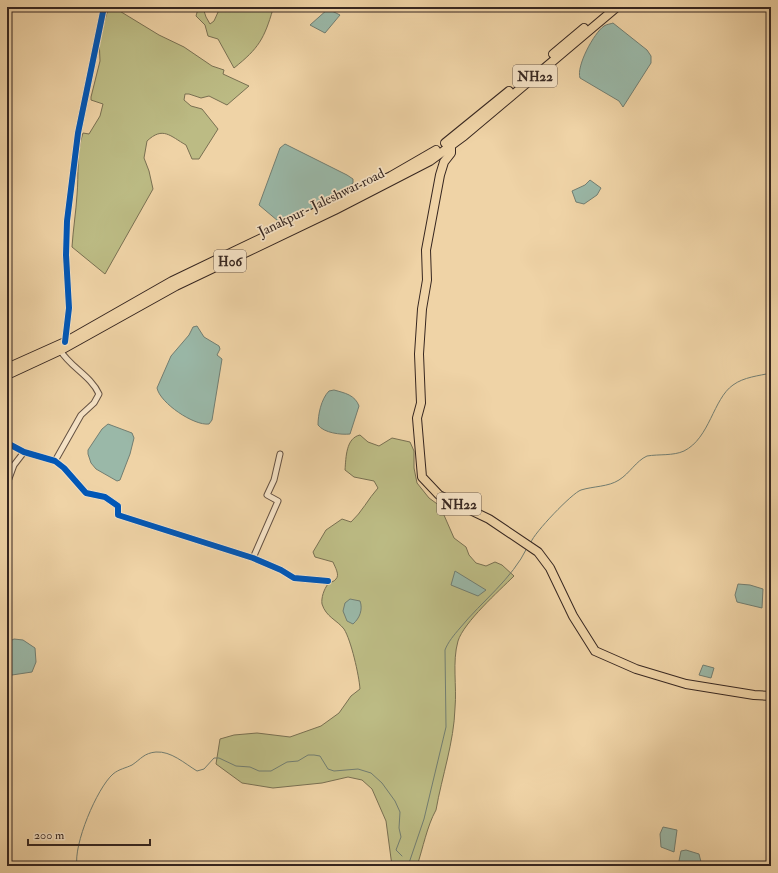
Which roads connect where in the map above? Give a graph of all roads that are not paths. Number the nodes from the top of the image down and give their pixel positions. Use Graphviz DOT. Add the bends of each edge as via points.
graph roads {
  1 [pos="104,7"];
  2 [pos="609,7"];
  3 [pos="617,7"];
  4 [pos="450,143"];
  5 [pos="65,342"];
  6 [pos="60,350"];
  7 [pos="7,368"];
  8 [pos="7,375"];
  9 [pos="7,443"];
  10 [pos="24,452"];
  11 [pos="280,454"];
  12 [pos="55,462"];
  13 [pos="7,484"];
  14 [pos="253,558"];
  15 [pos="328,581"];
  16 [pos="771,696"];
  1 -- 5 [label="street" via="78,133 67,221 69,314"];
  2 -- 4 [label="main road, Janakpur- Jaleshwar road / NH22"];
  3 -- 4 [label="main road, Janakpur- Jaleshwar road / NH22"];
  4 -- 5 [label="main road, Janakpur- Jaleshwar road / H06" via="391,176 172,281"];
  4 -- 6 [label="main road, Janakpur- Jaleshwar road / H06" via="430,161 399,179 176,286"];
  4 -- 16 [label="main road, NH22" via="451,153 444,162 440,175 426,250 427,280 419,354 421,403 417,418 422,477 439,495 489,519 538,552 550,568 573,616 595,651 636,669 686,684"];
  5 -- 7 [label="main road, Janakpur- Jaleshwar road / H06"];
  6 -- 8 [label="main road, Janakpur- Jaleshwar road / H06"];
  6 -- 12 [label="street" via="99,394 94,403 81,414"];
  9 -- 10 [label="street"];
  10 -- 12 [label="street"];
  10 -- 13 [label="street" via="14,466"];
  11 -- 14 [label="street" via="274,480 267,495 278,501"];
  12 -- 14 [label="street" via="64,468 86,493 105,497 118,506 118,515"];
  14 -- 15 [label="street" via="294,578"];
}
